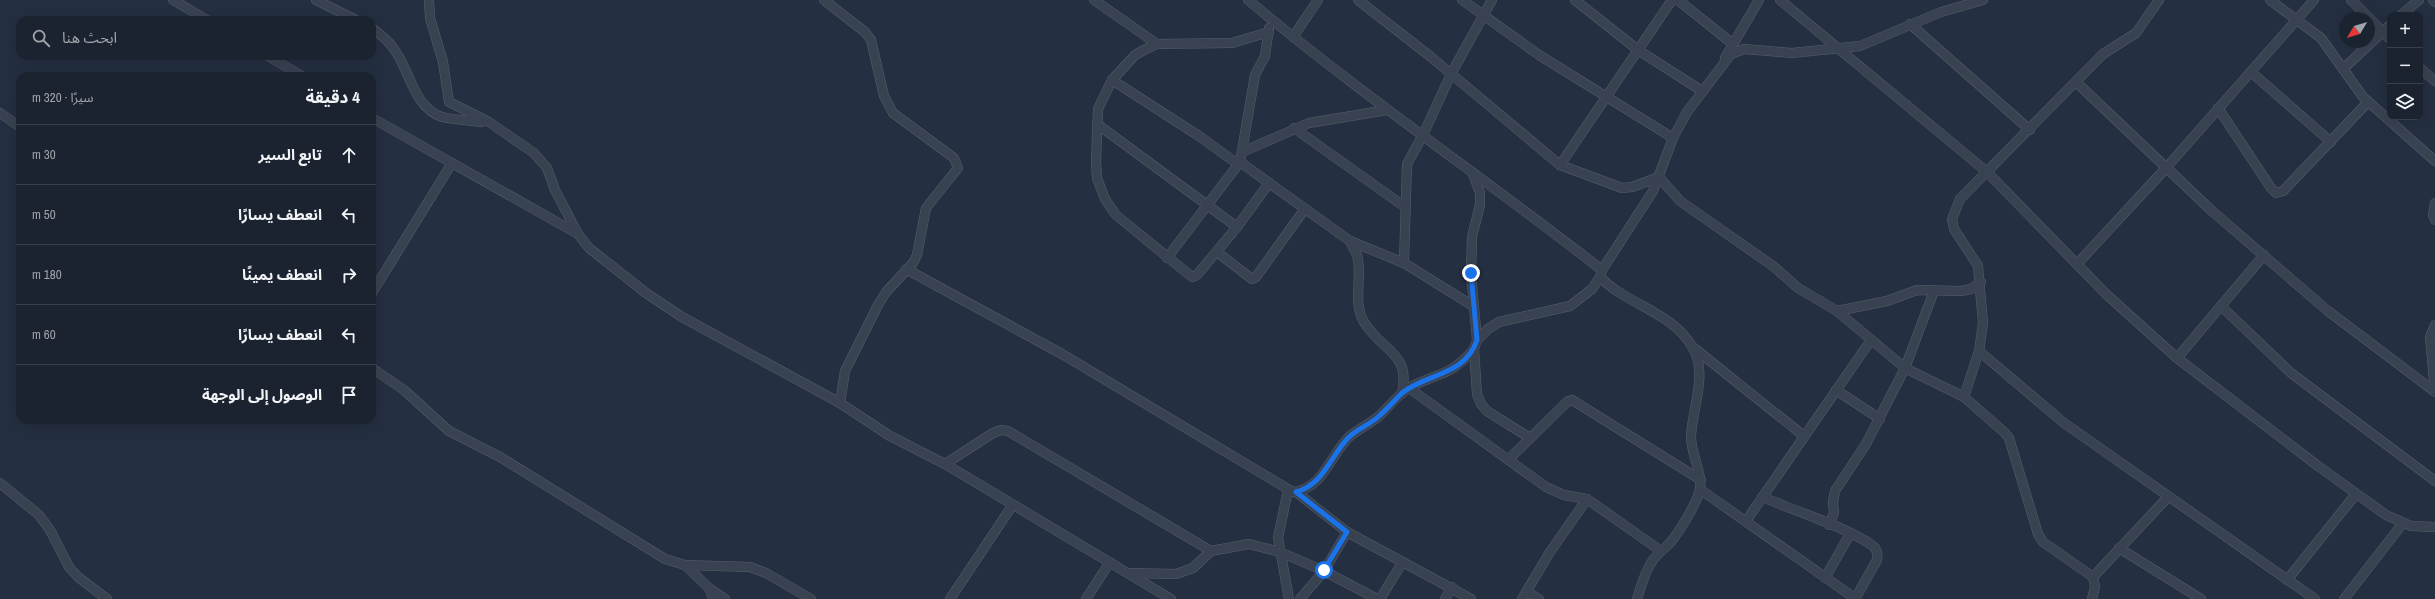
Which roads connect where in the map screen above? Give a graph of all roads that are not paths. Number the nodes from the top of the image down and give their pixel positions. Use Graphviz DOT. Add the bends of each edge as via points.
graph roads {
  1 [pos="173,0"];
  2 [pos="316,0"];
  3 [pos="429,0"];
  4 [pos="824,0"];
  5 [pos="1094,0"];
  6 [pos="1248,0"];
  7 [pos="1318,0"];
  8 [pos="1358,0"];
  9 [pos="1462,0"];
  10 [pos="1492,0"];
  11 [pos="1575,0"];
  12 [pos="1672,0"];
  13 [pos="1678,0"];
  14 [pos="1759,0"];
  15 [pos="1780,0"];
  16 [pos="1983,0"];
  17 [pos="2159,0"];
  18 [pos="2270,0"];
  19 [pos="2314,0"];
  20 [pos="2351,0"];
  21 [pos="2419,0"];
  22 [pos="2363,12"];
  23 [pos="2405,12"];
  24 [pos="200,16"];
  25 [pos="348,16"];
  26 [pos="1483,16"];
  27 [pos="1270,18"];
  28 [pos="2297,19"];
  29 [pos="1910,24"];
  30 [pos="2375,24"];
  31 [pos="2387,28"];
  32 [pos="376,31"];
  33 [pos="1269,32"];
  34 [pos="2382,32"];
  35 [pos="2387,36"];
  36 [pos="1292,37"];
  37 [pos="1157,44"];
  38 [pos="1733,44"];
  39 [pos="1638,50"];
  40 [pos="1841,50"];
  41 [pos="275,60"];
  42 [pos="1722,63"];
  43 [pos="2343,69"];
  44 [pos="2423,71"];
  45 [pos="295,72"];
  46 [pos="2251,72"];
  47 [pos="1451,74"];
  48 [pos="1112,80"];
  49 [pos="2435,81"];
  50 [pos="2076,82"];
  51 [pos="1702,91"];
  52 [pos="1606,97"];
  53 [pos="2368,102"];
  54 [pos="2218,108"];
  55 [pos="1387,110"];
  56 [pos="0,113"];
  57 [pos="376,120"];
  58 [pos="489,122"];
  59 [pos="16,124"];
  60 [pos="1098,124"];
  61 [pos="1294,128"];
  62 [pos="2030,130"];
  63 [pos="1423,135"];
  64 [pos="1673,138"];
  65 [pos="2331,142"];
  66 [pos="1242,152"];
  67 [pos="2435,161"];
  68 [pos="1240,162"];
  69 [pos="452,163"];
  70 [pos="1560,165"];
  71 [pos="2166,168"];
  72 [pos="1987,172"];
  73 [pos="1473,174"];
  74 [pos="1659,177"];
  75 [pos="1269,183"];
  76 [pos="2435,203"];
  77 [pos="1208,205"];
  78 [pos="1405,208"];
  79 [pos="1304,210"];
  80 [pos="2435,220"];
  81 [pos="1237,227"];
  82 [pos="578,234"];
  83 [pos="1350,241"];
  84 [pos="1217,252"];
  85 [pos="2264,255"];
  86 [pos="1166,258"];
  87 [pos="1404,263"];
  88 [pos="2077,264"];
  89 [pos="906,270"];
  90 [pos="1601,273"];
  91 [pos="1980,282"];
  92 [pos="376,286"];
  93 [pos="1934,291"];
  94 [pos="1473,306"];
  95 [pos="2221,306"];
  96 [pos="1837,311"];
  97 [pos="2434,328"];
  98 [pos="1872,340"];
  99 [pos="1475,345"];
  100 [pos="1693,348"];
  101 [pos="1979,351"];
  102 [pos="2177,358"];
  103 [pos="1905,368"];
  104 [pos="376,371"];
  105 [pos="1836,390"];
  106 [pos="1406,391"];
  107 [pos="2434,391"];
  108 [pos="1964,398"];
  109 [pos="840,403"];
  110 [pos="1880,419"];
  111 [pos="1804,436"];
  112 [pos="1530,438"];
  113 [pos="1508,460"];
  114 [pos="945,464"];
  115 [pos="1701,480"];
  116 [pos="2435,481"];
  117 [pos="0,483"];
  118 [pos="1701,490"];
  119 [pos="1292,491"];
  120 [pos="2356,494"];
  121 [pos="2168,497"];
  122 [pos="1762,498"];
  123 [pos="1587,499"];
  124 [pos="1012,506"];
  125 [pos="1746,522"];
  126 [pos="2403,523"];
  127 [pos="1829,525"];
  128 [pos="2435,527"];
  129 [pos="1347,532"];
  130 [pos="1850,534"];
  131 [pos="2119,548"];
  132 [pos="1211,551"];
  133 [pos="1661,551"];
  134 [pos="1280,552"];
  135 [pos="1110,562"];
  136 [pos="1402,563"];
  137 [pos="685,565"];
  138 [pos="1324,570"];
  139 [pos="1130,573"];
  140 [pos="2092,577"];
  141 [pos="1825,578"];
  142 [pos="2287,580"];
  143 [pos="1452,587"];
  144 [pos="710,589"];
  145 [pos="1525,595"];
  146 [pos="2095,598"];
  147 [pos="107,599"];
  148 [pos="713,599"];
  149 [pos="725,599"];
  150 [pos="811,599"];
  151 [pos="950,599"];
  152 [pos="1086,599"];
  153 [pos="1171,599"];
  154 [pos="1289,599"];
  155 [pos="1300,599"];
  156 [pos="1379,599"];
  157 [pos="1445,599"];
  158 [pos="1471,599"];
  159 [pos="1539,599"];
  160 [pos="1637,599"];
  161 [pos="1856,599"];
  162 [pos="2202,599"];
  163 [pos="2315,599"];
  164 [pos="2344,599"];
  1 -- 24 [label="street"];
  2 -- 25 [label="street"];
  3 -- 58 [label="street" via="430,18 443,62 449,102"];
  4 -- 89 [label="street" via="872,40 884,96 894,113 958,162 958,168 926,208 917,255"];
  5 -- 37 [label="street"];
  6 -- 27 [label="street"];
  7 -- 36 [label="street"];
  8 -- 47 [label="street"];
  9 -- 26 [label="street"];
  10 -- 26 [label="street"];
  11 -- 39 [label="street"];
  12 -- 39 [label="street"];
  13 -- 38 [label="street"];
  14 -- 38 [label="street"];
  15 -- 40 [label="street"];
  16 -- 29 [label="street"];
  17 -- 50 [label="street" via="2136,33 2103,54"];
  18 -- 28 [label="street"];
  19 -- 28 [label="street"];
  20 -- 22 [label="street"];
  21 -- 23 [label="street"];
  26 -- 47 [label="street"];
  26 -- 52 [label="street"];
  27 -- 33 [label="street"];
  27 -- 36 [label="street"];
  28 -- 43 [label="street" via="2321,38"];
  28 -- 46 [label="street"];
  29 -- 40 [label="street" via="1860,46"];
  29 -- 62 [label="street"];
  30 -- 34 [label="street"];
  31 -- 34 [label="street"];
  32 -- 58 [label="street" via="395,49 427,108 442,117"];
  33 -- 37 [label="street" via="1232,43"];
  33 -- 66 [label="street" via="1265,56 1255,76"];
  34 -- 35 [label="street"];
  34 -- 43 [label="street"];
  36 -- 55 [label="street"];
  37 -- 48 [label="street" via="1135,55"];
  38 -- 42 [label="street"];
  39 -- 51 [label="street"];
  39 -- 52 [label="street"];
  40 -- 42 [label="street" via="1792,53 1744,49 1731,54"];
  40 -- 72 [label="street"];
  41 -- 45 [label="street"];
  42 -- 51 [label="street"];
  43 -- 53 [label="street"];
  44 -- 49 [label="street"];
  46 -- 54 [label="street"];
  46 -- 65 [label="street"];
  47 -- 63 [label="street"];
  47 -- 70 [label="street"];
  48 -- 60 [label="street" via="1100,103"];
  48 -- 68 [label="street" via="1232,160"];
  50 -- 62 [label="street"];
  50 -- 71 [label="street"];
  51 -- 64 [label="street"];
  52 -- 64 [label="street"];
  52 -- 70 [label="street"];
  53 -- 65 [label="street"];
  53 -- 67 [label="street"];
  54 -- 65 [label="street" via="2276,192 2283,191"];
  54 -- 71 [label="street"];
  55 -- 61 [label="street" via="1309,123"];
  55 -- 63 [label="street"];
  56 -- 59 [label="street"];
  57 -- 69 [label="street"];
  58 -- 82 [label="street" via="534,153 547,168 555,190"];
  60 -- 77 [label="street"];
  60 -- 86 [label="street" via="1097,178 1104,199 1116,215"];
  61 -- 66 [label="street"];
  61 -- 78 [label="street"];
  62 -- 72 [label="street"];
  63 -- 73 [label="street"];
  63 -- 78 [label="street" via="1407,164"];
  64 -- 74 [label="street"];
  66 -- 68 [label="street"];
  68 -- 75 [label="street"];
  68 -- 77 [label="street"];
  69 -- 82 [label="street"];
  69 -- 92 [label="street"];
  70 -- 74 [label="street" via="1622,188"];
  71 -- 85 [label="street"];
  71 -- 88 [label="street"];
  72 -- 88 [label="street"];
  72 -- 91 [label="street" via="1960,199 1952,219 1954,229 1978,266"];
  73 -- 90 [label="street" via="1516,203"];
  73 -- 94 [label="street" via="1479,189 1480,205 1472,237"];
  74 -- 90 [label="street" via="1641,212"];
  74 -- 96 [label="street" via="1680,201 1774,266 1803,291"];
  75 -- 79 [label="street"];
  75 -- 81 [label="street"];
  76 -- 80 [label="street"];
  77 -- 81 [label="street"];
  77 -- 86 [label="street"];
  78 -- 87 [label="street"];
  79 -- 83 [label="street"];
  79 -- 84 [label="street" via="1252,279"];
  81 -- 84 [label="street"];
  82 -- 109 [label="street" via="595,254 682,317"];
  83 -- 87 [label="street"];
  83 -- 106 [label="street" via="1358,262 1359,311 1371,332 1398,358 1406,378"];
  84 -- 86 [label="street" via="1192,278"];
  85 -- 95 [label="street"];
  85 -- 107 [label="street" via="2328,311"];
  87 -- 94 [label="street"];
  88 -- 102 [label="street"];
  89 -- 109 [label="street" via="886,292 845,371"];
  89 -- 119 [label="street" via="1062,354"];
  90 -- 99 [label="street" via="1592,289 1570,306 1499,322 1488,329"];
  90 -- 100 [label="street" via="1622,296 1657,313 1672,324"];
  91 -- 93 [label="street" via="1971,289 1961,291"];
  91 -- 101 [label="street" via="1984,323"];
  93 -- 96 [label="street" via="1918,290 1887,301"];
  93 -- 103 [label="street"];
  94 -- 99 [label="street"];
  95 -- 102 [label="street"];
  95 -- 116 [label="street" via="2291,373"];
  96 -- 98 [label="street"];
  97 -- 107 [label="street" via="2430,337"];
  98 -- 103 [label="street"];
  98 -- 105 [label="street"];
  99 -- 106 [label="street" via="1455,369"];
  99 -- 112 [label="street" via="1477,394 1480,404"];
  100 -- 111 [label="street"];
  100 -- 115 [label="street" via="1698,361 1699,382 1692,437 1695,464"];
  101 -- 108 [label="street"];
  101 -- 121 [label="street" via="2064,423"];
  102 -- 120 [label="street"];
  103 -- 108 [label="street"];
  103 -- 110 [label="street"];
  104 -- 137 [label="street" via="409,394 449,431 500,457 665,559"];
  105 -- 110 [label="street"];
  105 -- 111 [label="street"];
  106 -- 113 [label="street"];
  106 -- 119 [label="street" via="1378,417 1349,437 1339,448 1325,472 1314,483"];
  108 -- 140 [label="street" via="2009,438 2034,521 2044,542"];
  109 -- 114 [label="street" via="890,436"];
  110 -- 127 [label="street" via="1835,492 1834,513"];
  111 -- 122 [label="street"];
  112 -- 113 [label="street"];
  112 -- 115 [label="street" via="1572,400"];
  113 -- 123 [label="street" via="1555,492"];
  114 -- 124 [label="street"];
  114 -- 132 [label="street" via="993,433 1008,431"];
  115 -- 118 [label="street"];
  117 -- 147 [label="street" via="39,515 50,530 69,567"];
  118 -- 125 [label="street"];
  118 -- 133 [label="street" via="1670,542"];
  119 -- 129 [label="street"];
  119 -- 134 [label="street" via="1278,538"];
  120 -- 126 [label="street" via="2386,515"];
  120 -- 142 [label="street"];
  121 -- 131 [label="street"];
  121 -- 142 [label="street"];
  122 -- 125 [label="street"];
  122 -- 127 [label="street"];
  123 -- 133 [label="street"];
  123 -- 145 [label="street" via="1550,552"];
  124 -- 135 [label="street"];
  124 -- 151 [label="street"];
  125 -- 141 [label="street"];
  126 -- 128 [label="street"];
  126 -- 164 [label="street"];
  127 -- 130 [label="street"];
  129 -- 136 [label="street"];
  129 -- 138 [label="street"];
  130 -- 141 [label="street"];
  130 -- 161 [label="street" via="1876,549 1878,555"];
  131 -- 140 [label="street"];
  131 -- 162 [label="street"];
  132 -- 134 [label="street" via="1248,544"];
  132 -- 139 [label="street" via="1193,568 1184,572"];
  133 -- 160 [label="street" via="1649,567"];
  134 -- 138 [label="street"];
  134 -- 154 [label="street"];
  135 -- 139 [label="street"];
  135 -- 152 [label="street"];
  136 -- 143 [label="street"];
  136 -- 156 [label="street"];
  137 -- 144 [label="street"];
  137 -- 150 [label="street" via="750,567 766,573"];
  138 -- 155 [label="street"];
  138 -- 156 [label="street"];
  139 -- 153 [label="street"];
  140 -- 146 [label="street"];
  141 -- 161 [label="street"];
  142 -- 163 [label="street"];
  143 -- 157 [label="street"];
  143 -- 158 [label="street"];
  144 -- 148 [label="street"];
  144 -- 149 [label="street"];
  145 -- 159 [label="street"];
}
